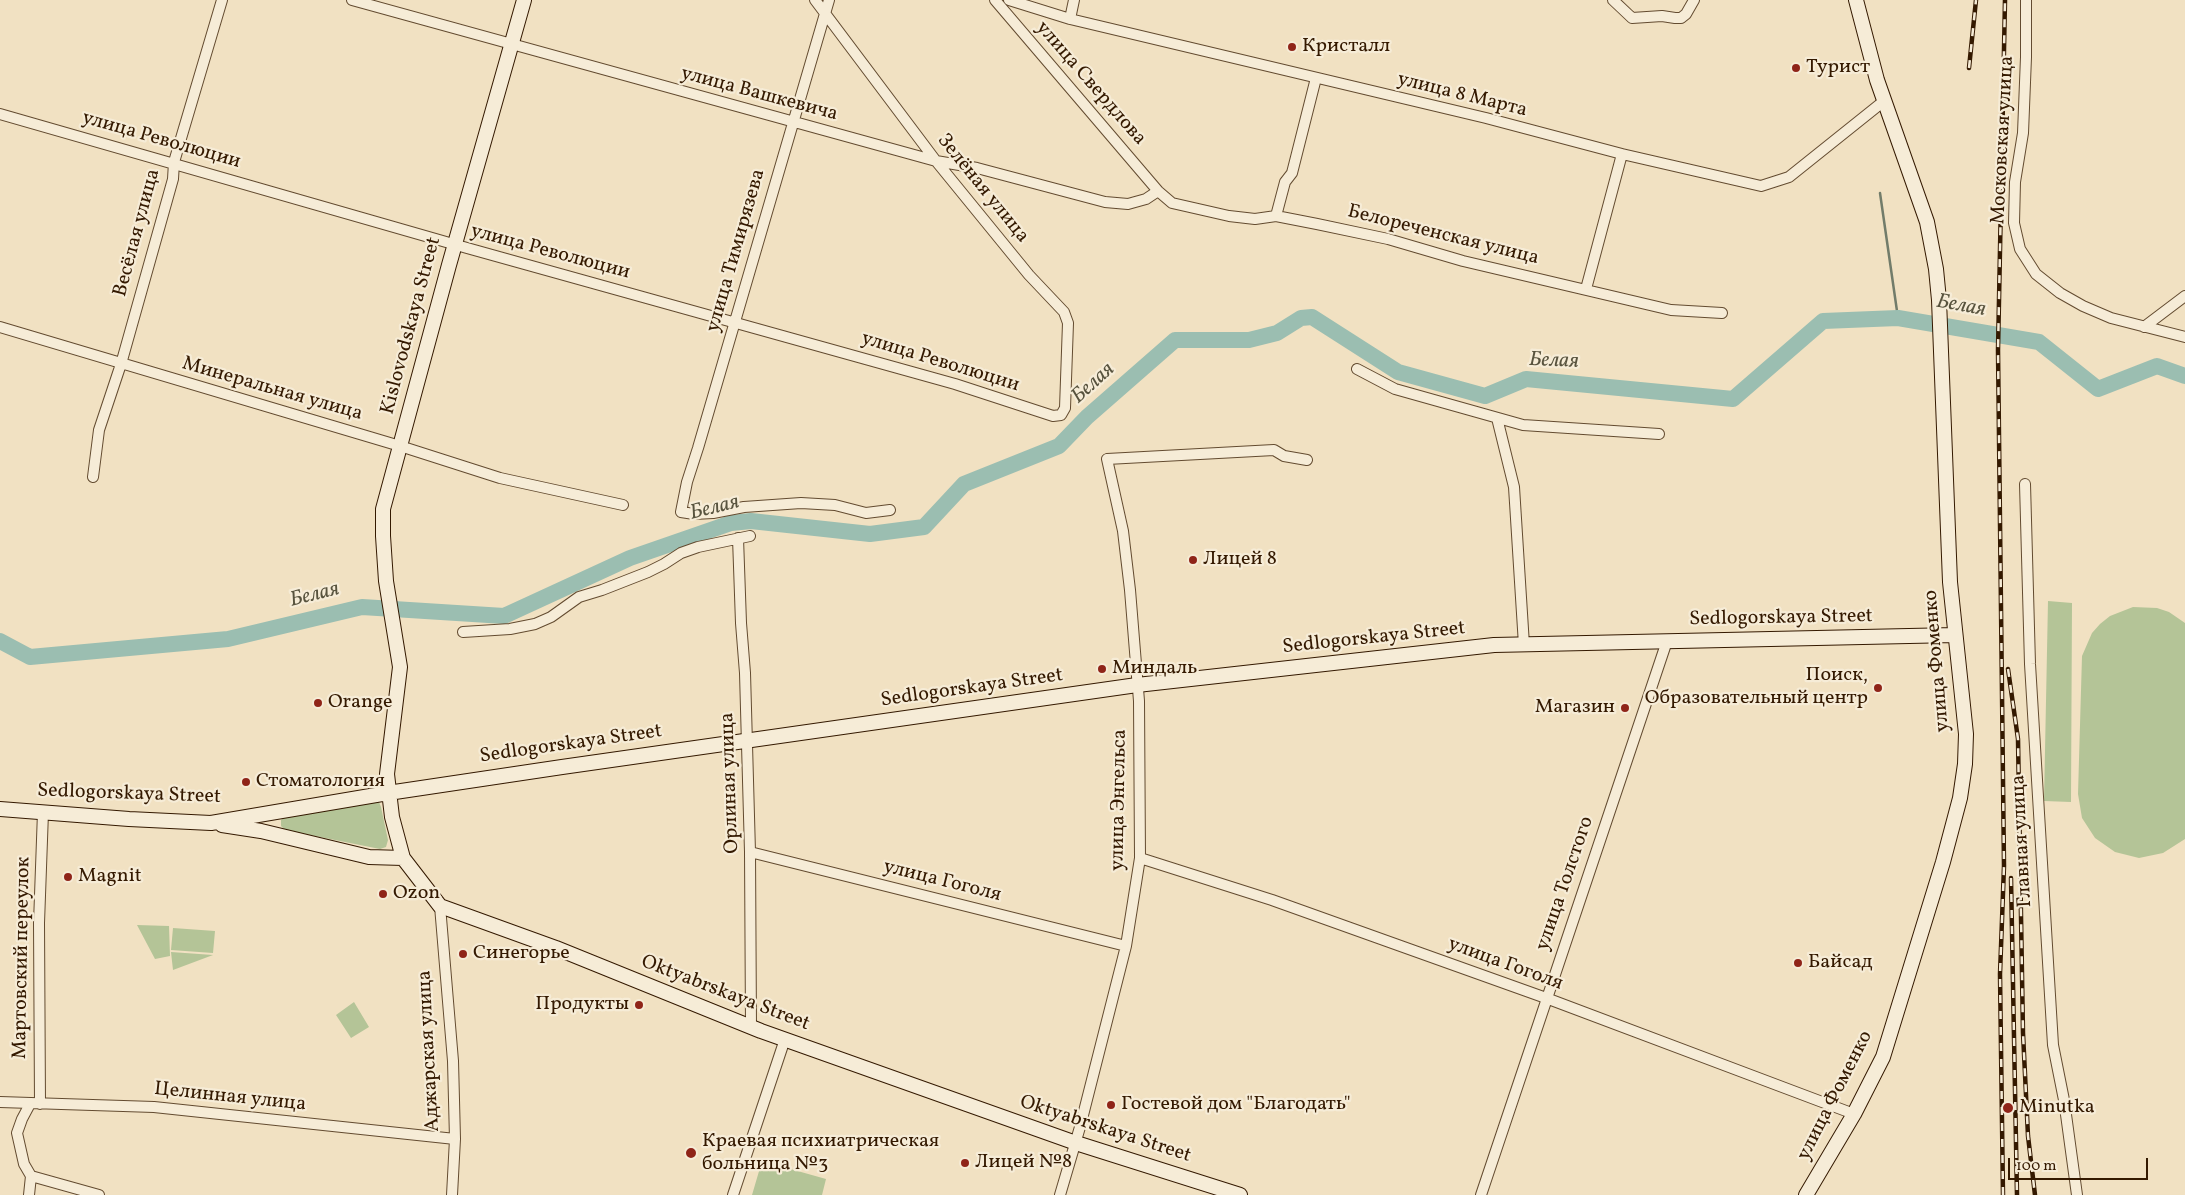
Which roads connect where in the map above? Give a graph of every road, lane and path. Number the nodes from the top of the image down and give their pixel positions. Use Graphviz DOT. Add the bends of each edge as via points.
graph roads {
  1 [pos="222,0"];
  2 [pos="352,0"];
  3 [pos="524,0"];
  4 [pos="815,0"];
  5 [pos="829,0"];
  6 [pos="995,0"];
  7 [pos="1009,0"];
  8 [pos="1074,0"];
  9 [pos="1613,0"];
  10 [pos="1694,0"];
  11 [pos="1856,0"];
  12 [pos="2026,0"];
  13 [pos="825,12"];
  14 [pos="1070,19"];
  15 [pos="512,44"];
  16 [pos="1316,78"];
  17 [pos="1884,101"];
  18 [pos="0,114"];
  19 [pos="792,122"];
  20 [pos="1622,154"];
  21 [pos="936,161"];
  22 [pos="174,162"];
  23 [pos="1158,191"];
  24 [pos="1276,216"];
  25 [pos="455,245"];
  26 [pos="1586,289"];
  27 [pos="2185,296"];
  28 [pos="1722,313"];
  29 [pos="735,322"];
  30 [pos="0,327"];
  31 [pos="2144,327"];
  32 [pos="2185,337"];
  33 [pos="121,364"];
  34 [pos="1357,369"];
  35 [pos="1061,415"];
  36 [pos="1497,418"];
  37 [pos="1659,434"];
  38 [pos="400,446"];
  39 [pos="1307,460"];
  40 [pos="93,477"];
  41 [pos="2025,484"];
  42 [pos="623,506"];
  43 [pos="890,510"];
  44 [pos="750,536"];
  45 [pos="738,538"];
  46 [pos="463,632"];
  47 [pos="1955,635"];
  48 [pos="1667,641"];
  49 [pos="1524,644"];
  50 [pos="1138,685"];
  51 [pos="747,740"];
  52 [pos="388,793"];
  53 [pos="0,809"];
  54 [pos="44,812"];
  55 [pos="211,822"];
  56 [pos="750,852"];
  57 [pos="403,858"];
  58 [pos="1140,858"];
  59 [pos="440,906"];
  60 [pos="1126,946"];
  61 [pos="1546,998"];
  62 [pos="751,1027"];
  63 [pos="785,1039"];
  64 [pos="0,1102"];
  65 [pos="35,1104"];
  66 [pos="1854,1114"];
  67 [pos="455,1139"];
  68 [pos="1076,1143"];
  69 [pos="31,1176"];
  70 [pos="29,1195"];
  71 [pos="99,1195"];
  72 [pos="452,1195"];
  73 [pos="733,1195"];
  74 [pos="1060,1195"];
  75 [pos="1240,1195"];
  76 [pos="1481,1195"];
  77 [pos="1806,1195"];
  78 [pos="2078,1195"];
  1 -- 22 [label="street, Весёлая улица"];
  2 -- 15 [label="street, улица Вашкевича"];
  3 -- 15 [label="street, Kislovodskaya Street"];
  4 -- 13 [label="street, Зелёная улица"];
  5 -- 13 [label="street, улица Тимирязева"];
  6 -- 23 [label="street, улица Свердлова"];
  7 -- 14 [label="street, улица 8 Марта"];
  8 -- 14 [label="street"];
  9 -- 10 [label="street" via="1632,18 1681,18"];
  11 -- 17 [label="street, улица Фоменко"];
  12 -- 31 [label="street, Московская улица" via="2023,133 2015,182 2014,223 2020,249 2036,274 2060,293 2111,318"];
  13 -- 19 [label="street, улица Тимирязева"];
  13 -- 21 [label="street, Зелёная улица"];
  14 -- 16 [label="street, улица 8 Марта"];
  15 -- 19 [label="street, улица Вашкевича"];
  15 -- 25 [label="street, Kislovodskaya Street"];
  16 -- 20 [label="street, улица 8 Марта"];
  16 -- 24 [label="street" via="1292,174 1285,182"];
  17 -- 20 [label="street, улица 8 Марта" via="1789,176 1761,186"];
  17 -- 47 [label="street, улица Фоменко" via="1927,222 1936,269"];
  18 -- 22 [label="street, улица Революции"];
  19 -- 21 [label="street, улица Вашкевича"];
  19 -- 29 [label="street, улица Тимирязева"];
  20 -- 26 [label="street"];
  21 -- 23 [label="street, улица Вашкевича" via="977,168 1105,202 1128,204 1146,199"];
  21 -- 35 [label="street, Зелёная улица" via="1029,275 1064,312 1068,323 1065,408"];
  22 -- 25 [label="street, улица Революции"];
  22 -- 33 [label="street, Весёлая улица" via="173,179"];
  23 -- 24 [label="street, Белореченская улица" via="1172,203 1194,209 1255,219"];
  24 -- 26 [label="street, Белореченская улица" via="1388,239 1463,261"];
  25 -- 29 [label="street, улица Революции"];
  25 -- 38 [label="street, Kislovodskaya Street"];
  26 -- 28 [label="street, Белореченская улица" via="1671,310"];
  27 -- 31 [label="street"];
  29 -- 35 [label="street, улица Революции" via="955,384 1053,416"];
  29 -- 43 [label="street, улица Тимирязева" via="681,512 713,513 801,503 835,505 866,513"];
  30 -- 33 [label="street, Минеральная улица"];
  31 -- 32 [label="street, Московская улица"];
  33 -- 38 [label="street, Минеральная улица"];
  33 -- 40 [label="street, Весёлая улица" via="99,430"];
  34 -- 36 [label="street" via="1395,389"];
  36 -- 37 [label="street" via="1523,425"];
  36 -- 49 [label="street" via="1514,487"];
  38 -- 42 [label="street, Минеральная улица" via="500,478"];
  38 -- 52 [label="street, Kislovodskaya Street" via="383,509 386,581 400,667 388,756"];
  39 -- 50 [label="street, улица Энгельса" via="1284,456 1274,450 1107,459 1124,540"];
  41 -- 78 [label="street, Главная улица" via="2030,655 2053,1045"];
  44 -- 45 [label="street"];
  45 -- 46 [label="street" via="681,553 648,572 579,597 552,617 535,624"];
  45 -- 51 [label="street, Орлиная улица"];
  47 -- 48 [label="street, Sedlogorskaya Street"];
  47 -- 66 [label="street, улица Фоменко" via="1966,734 1960,798 1883,1056"];
  48 -- 49 [label="street, Sedlogorskaya Street"];
  48 -- 61 [label="street, улица Толстого"];
  49 -- 50 [label="street, Sedlogorskaya Street"];
  50 -- 51 [label="street, Sedlogorskaya Street"];
  50 -- 58 [label="street, улица Энгельса"];
  51 -- 52 [label="street, Sedlogorskaya Street"];
  51 -- 56 [label="street, Орлиная улица"];
  52 -- 55 [label="street, Sedlogorskaya Street"];
  52 -- 57 [label="street"];
  53 -- 54 [label="street, Sedlogorskaya Street"];
  54 -- 55 [label="street, Sedlogorskaya Street"];
  54 -- 65 [label="street, Мартовский переулок"];
  55 -- 57 [label="street" via="369,857"];
  56 -- 60 [label="street, улица Гоголя"];
  56 -- 62 [label="street, Орлиная улица"];
  57 -- 59 [label="street"];
  58 -- 60 [label="street, улица Энгельса"];
  58 -- 61 [label="street, улица Гоголя" via="1272,900"];
  59 -- 62 [label="street, Oktyabrskaya Street" via="556,948"];
  59 -- 67 [label="street, Аджарская улица" via="453,1061"];
  60 -- 68 [label="street, улица Энгельса"];
  61 -- 66 [label="street, улица Гоголя"];
  61 -- 76 [label="street, улица Толстого"];
  62 -- 63 [label="street, Oktyabrskaya Street"];
  63 -- 68 [label="street, Oktyabrskaya Street"];
  63 -- 73 [label="street"];
  64 -- 65 [label="street, Целинная улица"];
  65 -- 67 [label="street, Целинная улица" via="154,1107"];
  65 -- 69 [label="street, Мартовский переулок" via="22,1118 17,1133 24,1164"];
  66 -- 77 [label="street, улица Фоменко"];
  67 -- 72 [label="street, Аджарская улица"];
  68 -- 74 [label="street, улица Энгельса"];
  68 -- 75 [label="street, Oktyabrskaya Street"];
  69 -- 70 [label="street, Мартовский переулок"];
  69 -- 71 [label="street"];
}
